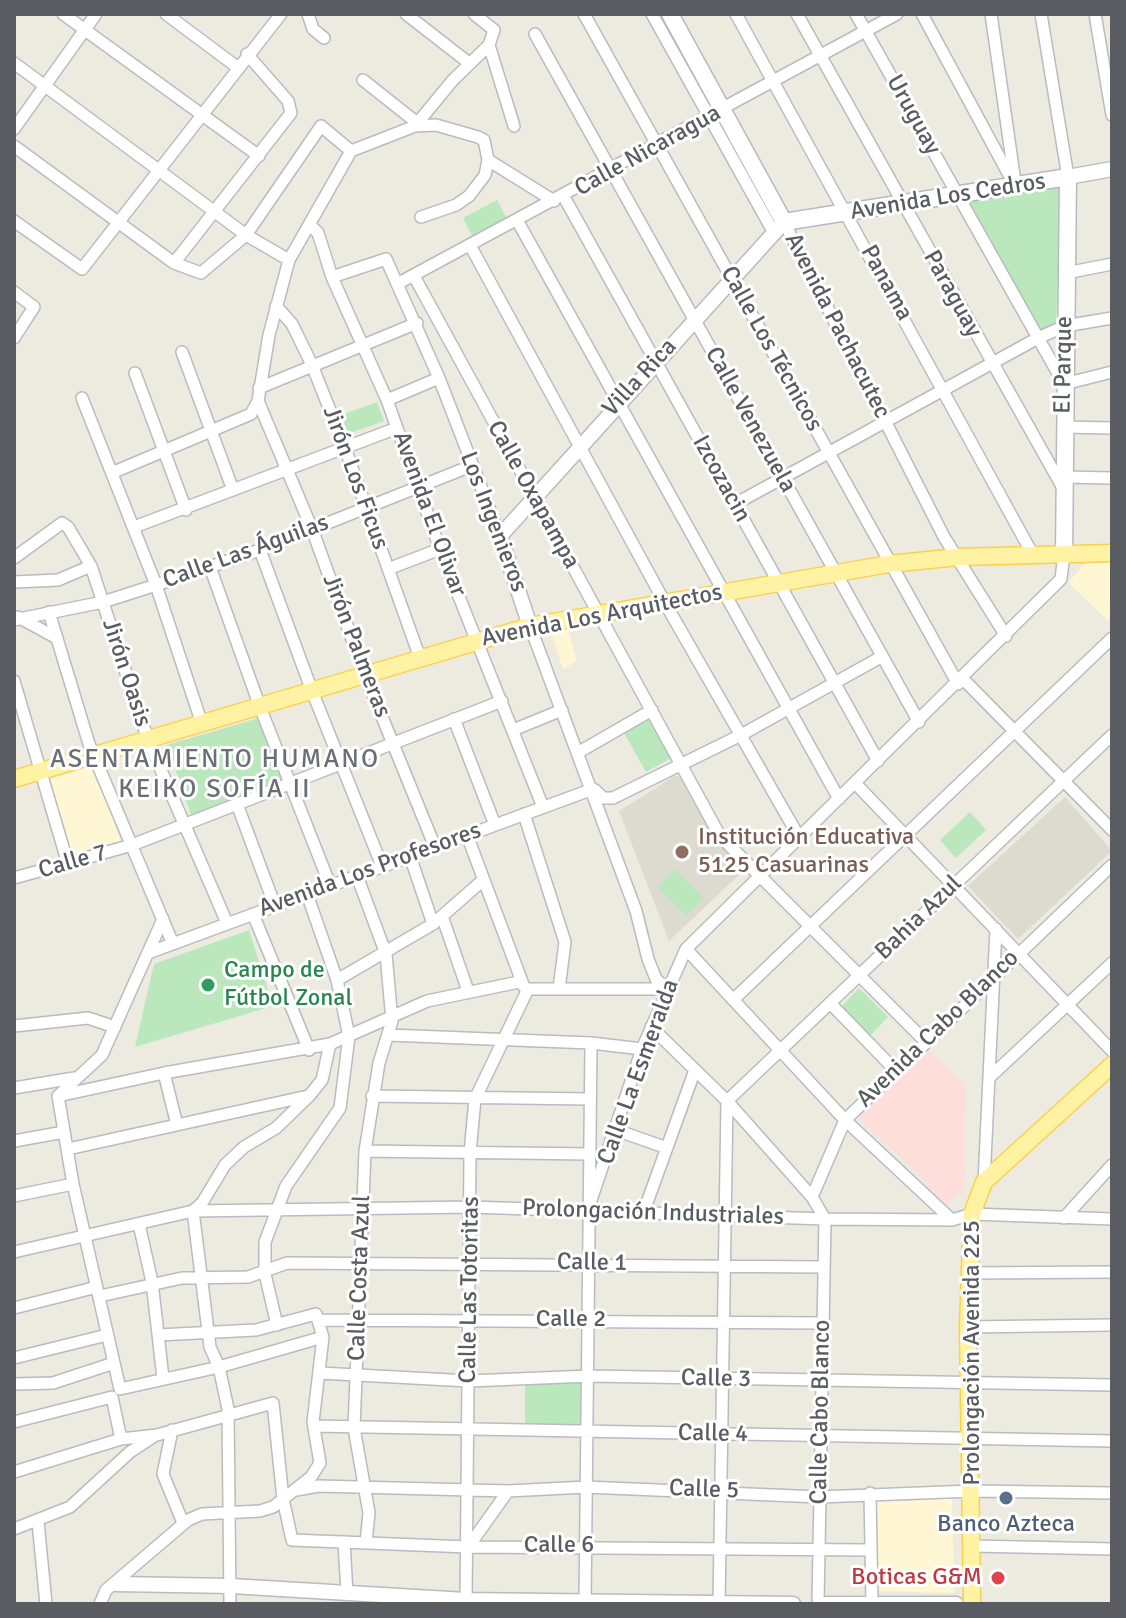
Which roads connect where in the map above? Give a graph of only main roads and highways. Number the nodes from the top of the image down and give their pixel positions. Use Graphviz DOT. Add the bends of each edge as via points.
graph roads {
  1 [pos="670,14"];
  2 [pos="1068,177"];
  3 [pos="779,227"];
  4 [pos="1112,553"];
  5 [pos="1064,554"];
  6 [pos="14,779"];
  7 [pos="1112,1065"];
  8 [pos="972,1604"];
  1 -- 3 [label="main road, Avenida Pachacutec" via="716,114"];
  2 -- 3 [label="main road, Avenida Los Cedros"];
  2 -- 5 [label="main road, El Parque"];
  4 -- 5 [label="main road, Avenida Los Arquitectos"];
  5 -- 6 [label="main road, Avenida Los Arquitectos" via="889,564 530,626"];
  7 -- 8 [label="main road, Prolongación Avenida 225" via="984,1182 972,1214"];
}
